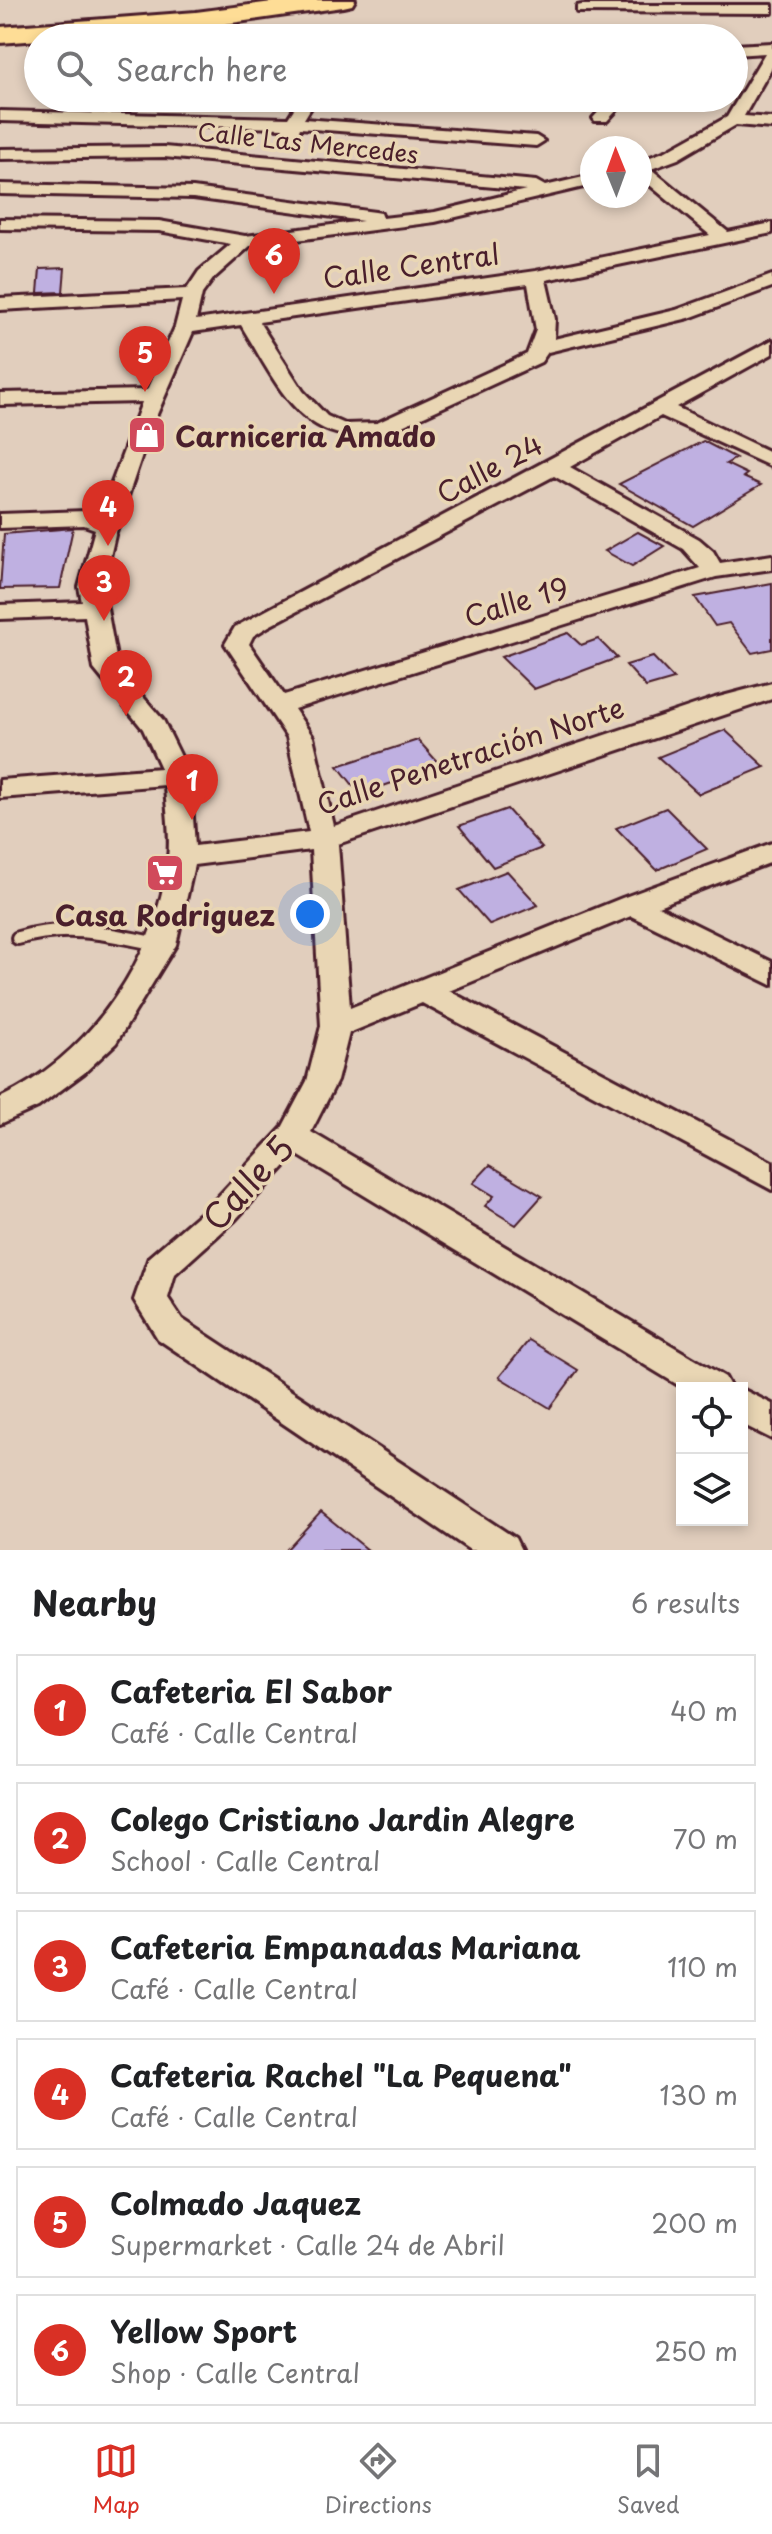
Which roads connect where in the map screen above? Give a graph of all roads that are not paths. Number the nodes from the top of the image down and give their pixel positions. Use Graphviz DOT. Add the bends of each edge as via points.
graph roads {
  1 [pos="223,0"];
  2 [pos="343,0"];
  3 [pos="582,9"];
  4 [pos="772,9"];
  5 [pos="0,18"];
  6 [pos="144,24"];
  7 [pos="24,33"];
  8 [pos="0,35"];
  9 [pos="748,50"];
  10 [pos="772,51"];
  11 [pos="748,93"];
  12 [pos="169,112"];
  13 [pos="300,112"];
  14 [pos="607,112"];
  15 [pos="738,112"];
  16 [pos="0,116"];
  17 [pos="168,118"];
  18 [pos="601,118"];
  19 [pos="733,120"];
  20 [pos="293,123"];
  21 [pos="772,123"];
  22 [pos="536,141"];
  23 [pos="164,152"];
  24 [pos="0,154"];
  25 [pos="440,156"];
  26 [pos="282,161"];
  27 [pos="652,163"];
  28 [pos="652,178"];
  29 [pos="580,183"];
  30 [pos="564,188"];
  31 [pos="0,189"];
  32 [pos="435,217"];
  33 [pos="409,221"];
  34 [pos="0,224"];
  35 [pos="772,228"];
  36 [pos="724,238"];
  37 [pos="245,241"];
  38 [pos="536,277"];
  39 [pos="772,281"];
  40 [pos="193,294"];
  41 [pos="0,304"];
  42 [pos="247,319"];
  43 [pos="185,327"];
  44 [pos="545,347"];
  45 [pos="769,351"];
  46 [pos="154,396"];
  47 [pos="0,399"];
  48 [pos="661,408"];
  49 [pos="772,461"];
  50 [pos="554,467"];
  51 [pos="0,521"];
  52 [pos="108,526"];
  53 [pos="772,562"];
  54 [pos="713,571"];
  55 [pos="95,609"];
  56 [pos="0,612"];
  57 [pos="237,644"];
  58 [pos="772,691"];
  59 [pos="280,705"];
  60 [pos="177,775"];
  61 [pos="0,789"];
  62 [pos="324,839"];
  63 [pos="772,852"];
  64 [pos="182,857"];
  65 [pos="632,905"];
  66 [pos="18,938"];
  67 [pos="162,945"];
  68 [pos="772,974"];
  69 [pos="422,990"];
  70 [pos="336,1026"];
  71 [pos="0,1112"];
  72 [pos="293,1137"];
  73 [pos="772,1177"];
  74 [pos="703,1382"];
  75 [pos="748,1409"];
  76 [pos="772,1423"];
  77 [pos="502,1550"];
  1 -- 5 [label="highway" via="128,12"];
  2 -- 6 [label="highway"];
  3 -- 4 [label="street"];
  7 -- 8 [label="highway"];
  9 -- 10 [label="street"];
  10 -- 11 [label="street"];
  12 -- 17 [label="street"];
  13 -- 20 [label="street"];
  14 -- 18 [label="street"];
  15 -- 19 [label="street"];
  16 -- 17 [label="street"];
  17 -- 20 [label="street"];
  17 -- 23 [label="street"];
  19 -- 21 [label="street"];
  19 -- 27 [label="street"];
  20 -- 25 [label="street"];
  20 -- 26 [label="street"];
  22 -- 25 [label="street"];
  23 -- 24 [label="street, Calle Las Mercedes"];
  23 -- 26 [label="street, Calle Las Mercedes"];
  25 -- 26 [label="street, Calle Las Mercedes"];
  25 -- 30 [label="street, Calle Las Mercedes"];
  25 -- 32 [label="street"];
  28 -- 36 [label="street"];
  29 -- 30 [label="street"];
  30 -- 32 [label="street"];
  31 -- 33 [label="street" via="193,193"];
  32 -- 33 [label="street"];
  33 -- 37 [label="street"];
  34 -- 37 [label="street" via="159,226"];
  35 -- 36 [label="street, Calle Central"];
  36 -- 38 [label="street, Calle Central"];
  37 -- 40 [label="street" via="206,275"];
  38 -- 42 [label="street, Calle Central"];
  38 -- 44 [label="street" via="547,324"];
  39 -- 44 [label="street" via="682,314"];
  40 -- 41 [label="street"];
  40 -- 43 [label="street"];
  42 -- 43 [label="street, Calle Central"];
  42 -- 44 [label="street" via="304,404 329,426 346,431 382,428 534,358"];
  43 -- 46 [label="street"];
  45 -- 48 [label="street, Calle 24"];
  46 -- 47 [label="street"];
  46 -- 52 [label="street"];
  48 -- 49 [label="street"];
  48 -- 50 [label="street, Calle 24"];
  50 -- 54 [label="street" via="691,544"];
  50 -- 57 [label="street, Calle 24" via="261,621 243,632"];
  51 -- 52 [label="street" via="86,518"];
  52 -- 55 [label="street" via="91,587"];
  53 -- 54 [label="street, Calle 19"];
  54 -- 59 [label="street, Calle 19"];
  55 -- 56 [label="street"];
  55 -- 60 [label="street" via="106,669 154,726"];
  57 -- 59 [label="street, Calle 5"];
  58 -- 62 [label="street, Calle Penetración Norte"];
  59 -- 62 [label="street, Calle 5" via="300,737"];
  60 -- 61 [label="street"];
  60 -- 64 [label="street"];
  62 -- 64 [label="street, Calle Penetración Norte"];
  62 -- 70 [label="street, Calle 5"];
  63 -- 65 [label="street"];
  64 -- 67 [label="street"];
  65 -- 68 [label="street"];
  65 -- 69 [label="street"];
  66 -- 67 [label="lane" via="43,928 66,927"];
  67 -- 71 [label="street" via="105,1035 27,1099"];
  69 -- 70 [label="street"];
  69 -- 73 [label="street"];
  70 -- 72 [label="street, Calle 5" via="322,1081"];
  72 -- 74 [label="street"];
  72 -- 77 [label="street, Calle 5" via="224,1211 161,1267 151,1300 170,1329"];
  75 -- 76 [label="street"];
}
